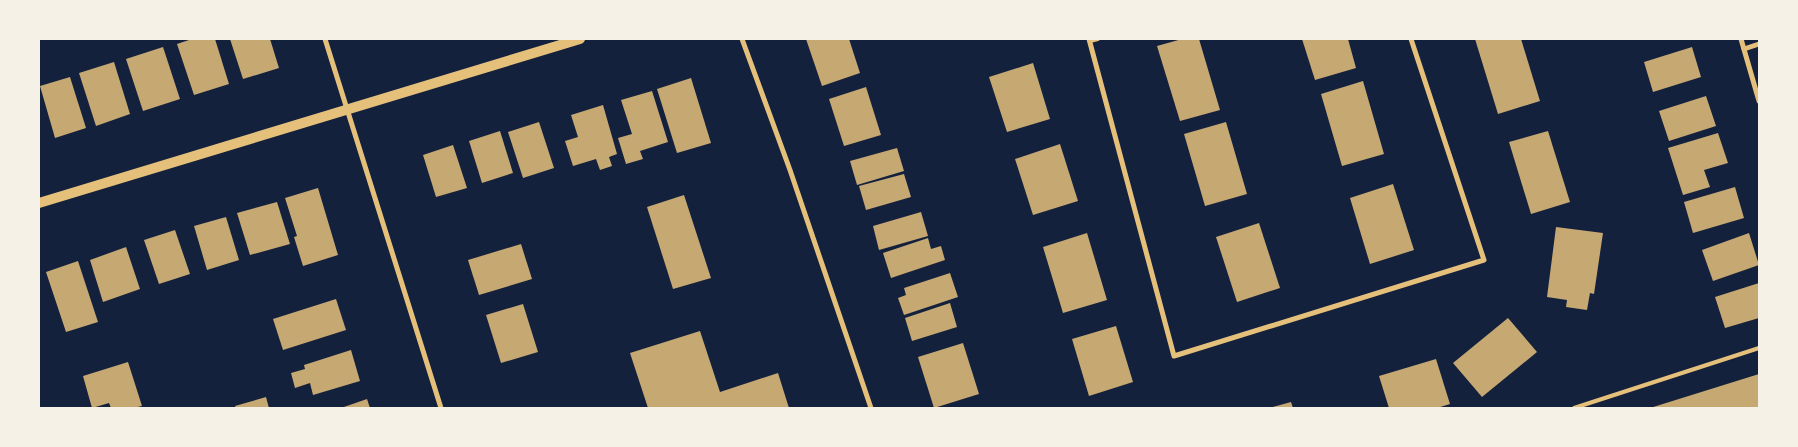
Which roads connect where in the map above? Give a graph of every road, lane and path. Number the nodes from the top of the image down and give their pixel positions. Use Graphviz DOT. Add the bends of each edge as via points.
graph roads {
  1 [pos="325,39"];
  2 [pos="580,39"];
  3 [pos="742,39"];
  4 [pos="1098,39"];
  5 [pos="1411,39"];
  6 [pos="1741,39"];
  7 [pos="1090,40"];
  8 [pos="1759,44"];
  9 [pos="1744,49"];
  10 [pos="1759,101"];
  11 [pos="348,109"];
  12 [pos="39,203"];
  13 [pos="1759,348"];
  14 [pos="441,408"];
  15 [pos="871,408"];
  16 [pos="1574,408"];
  1 -- 11 [label="street"];
  2 -- 11 [label="main road"];
  3 -- 15 [label="street"];
  4 -- 7 [label="lane"];
  5 -- 7 [label="street" via="1484,260 1174,356"];
  6 -- 9 [label="street"];
  8 -- 9 [label="street"];
  9 -- 10 [label="street"];
  11 -- 12 [label="main road"];
  11 -- 14 [label="street"];
  13 -- 16 [label="lane"];
}
